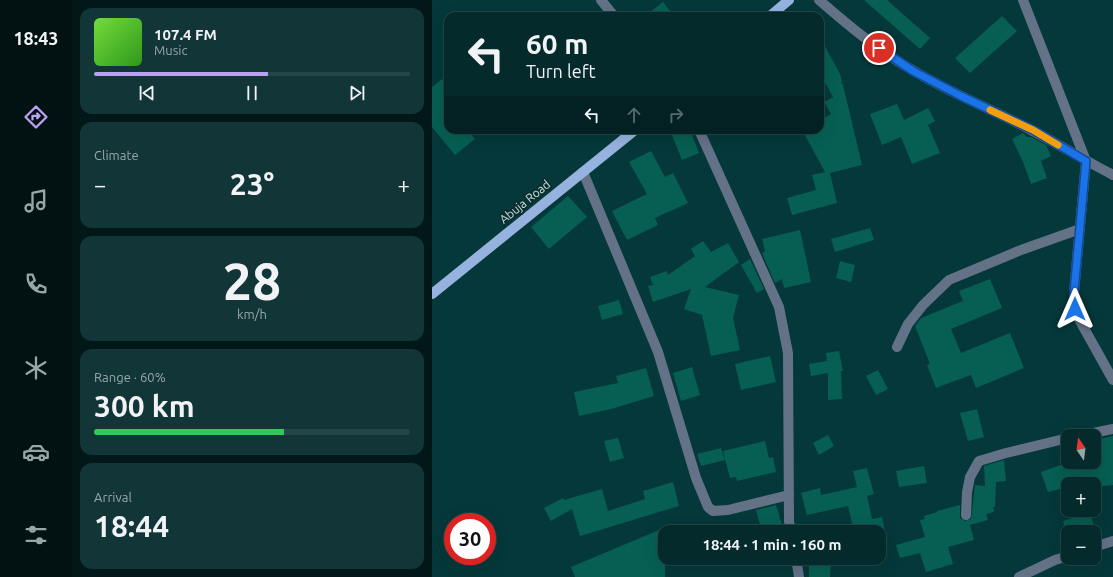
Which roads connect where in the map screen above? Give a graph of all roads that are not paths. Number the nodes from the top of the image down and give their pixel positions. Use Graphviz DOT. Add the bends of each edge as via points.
graph roads {
  1 [pos="601,0"];
  2 [pos="789,0"];
  3 [pos="819,0"];
  4 [pos="1023,0"];
  5 [pos="611,12"];
  6 [pos="775,12"];
  7 [pos="630,134"];
  8 [pos="701,134"];
  9 [pos="1086,161"];
  10 [pos="583,172"];
  11 [pos="1113,175"];
  12 [pos="1080,229"];
  13 [pos="432,294"];
  14 [pos="897,347"];
  15 [pos="1113,380"];
  16 [pos="1113,428"];
  17 [pos="1101,431"];
  18 [pos="1061,440"];
  19 [pos="789,495"];
  20 [pos="966,515"];
  21 [pos="790,525"];
  22 [pos="1113,541"];
  23 [pos="1101,545"];
  24 [pos="1061,558"];
  25 [pos="797,565"];
  26 [pos="799,577"];
  27 [pos="1019,577"];
  1 -- 5 [label="street"];
  2 -- 6 [label="main road"];
  3 -- 9 [label="street" via="856,33 913,71 1033,130"];
  4 -- 9 [label="street"];
  7 -- 10 [label="main road, Abuja Road"];
  8 -- 19 [label="street" via="779,307 788,354"];
  9 -- 11 [label="street"];
  9 -- 12 [label="street"];
  10 -- 13 [label="main road, Abuja Road"];
  10 -- 19 [label="street" via="658,352 696,478 708,508 713,512 728,510"];
  12 -- 14 [label="street" via="949,280 908,324"];
  12 -- 15 [label="street" via="1074,292 1075,309"];
  16 -- 17 [label="street"];
  18 -- 20 [label="street" via="979,461 970,477"];
  19 -- 21 [label="street"];
  22 -- 23 [label="street"];
  24 -- 27 [label="street"];
  25 -- 26 [label="street"];
}
